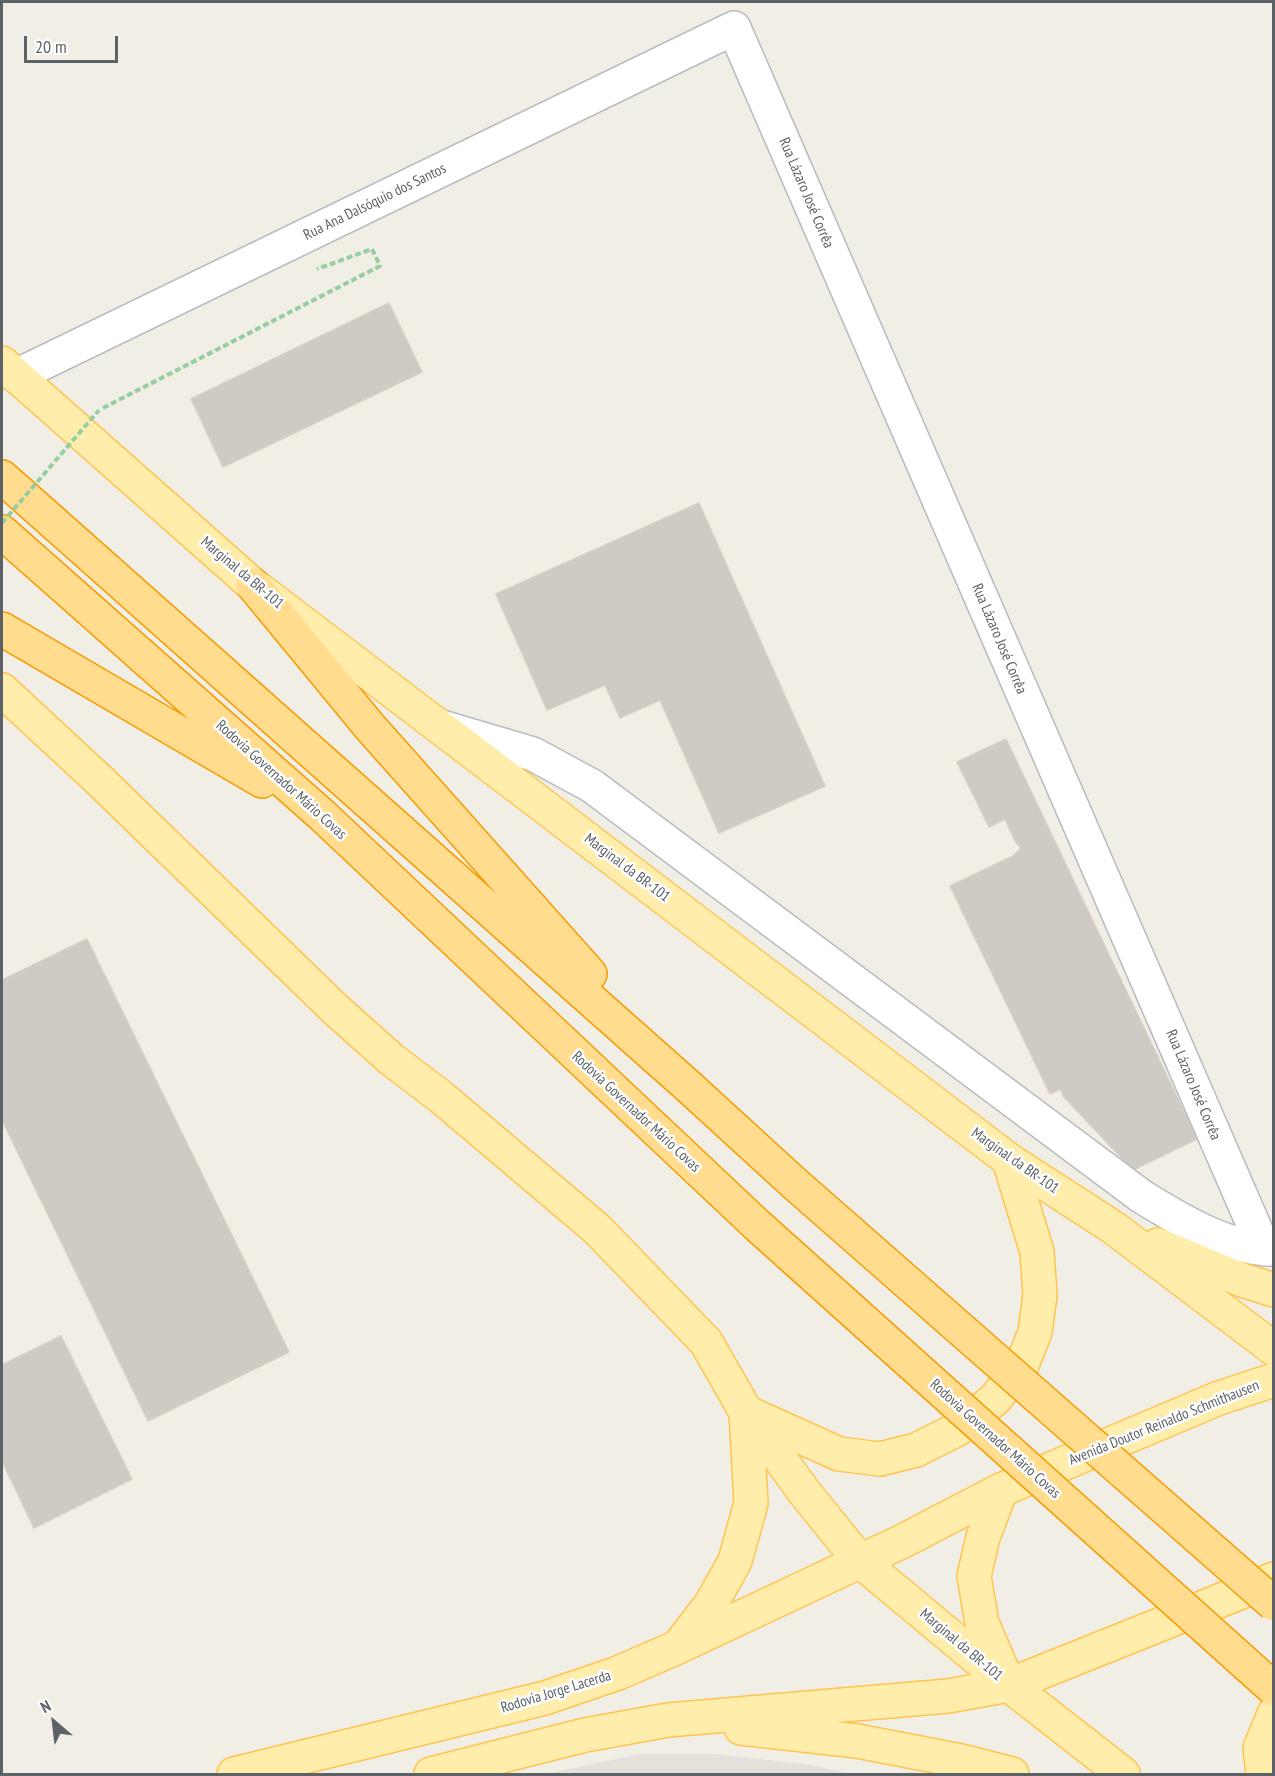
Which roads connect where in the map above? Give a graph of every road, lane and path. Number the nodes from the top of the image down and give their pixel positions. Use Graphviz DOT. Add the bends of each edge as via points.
graph roads {
  1 [pos="734,28"];
  2 [pos="317,269"];
  3 [pos="9,369"];
  4 [pos="2,477"];
  5 [pos="2,523"];
  6 [pos="2,531"];
  7 [pos="253,585"];
  8 [pos="2,629"];
  9 [pos="2,690"];
  10 [pos="442,727"];
  11 [pos="323,816"];
  12 [pos="688,1086"];
  13 [pos="1009,1160"];
  14 [pos="1114,1228"];
  15 [pos="1269,1249"];
  16 [pos="1274,1290"];
  17 [pos="1274,1349"];
  18 [pos="1274,1380"];
  19 [pos="746,1412"];
  20 [pos="1002,1490"];
  21 [pos="860,1561"];
  22 [pos="1274,1579"];
  23 [pos="1274,1604"];
  24 [pos="678,1647"];
  25 [pos="1009,1685"];
  26 [pos="1274,1689"];
  27 [pos="1274,1714"];
  28 [pos="668,1720"];
  29 [pos="234,1774"];
  30 [pos="431,1774"];
  31 [pos="1012,1774"];
  32 [pos="1123,1774"];
  33 [pos="1263,1774"];
  1 -- 3 [label="street, Rua Ana Dalsóquio dos Santos"];
  1 -- 15 [label="street, Rua Lázaro José Corrêa"];
  2 -- 5 [label="path, bridge" via="372,249 380,266 99,410"];
  3 -- 7 [label="main road, Marginal da BR-101"];
  4 -- 12 [label="highway"];
  6 -- 11 [label="highway, Rodovia Governador Mário Covas"];
  7 -- 10 [label="main road, Marginal da BR-101"];
  7 -- 12 [label="highway" via="370,727"];
  8 -- 11 [label="highway"];
  9 -- 19 [label="main road, Marginal da BR-101" via="342,1015 597,1229 706,1342"];
  10 -- 13 [label="main road, Marginal da BR-101"];
  10 -- 15 [label="street" via="533,754 592,786 1140,1196 1184,1222 1230,1241"];
  11 -- 26 [label="highway, Rodovia Governador Mário Covas, bridge" via="757,1226"];
  12 -- 23 [label="highway, bridge"];
  13 -- 14 [label="main road, Marginal da BR-101"];
  13 -- 19 [label="main road" via="1037,1251 1040,1295 1035,1332 1022,1365 995,1399 958,1429 916,1450 880,1459 839,1454"];
  14 -- 16 [label="main road"];
  14 -- 17 [label="main road, Marginal da BR-101"];
  18 -- 20 [label="main road, Avenida Doutor Reinaldo Schmithausen" via="1219,1398"];
  19 -- 21 [label="main road, Marginal da BR-101"];
  19 -- 24 [label="main road" via="751,1503 735,1562 711,1604"];
  20 -- 21 [label="main road, Avenida Doutor Reinaldo Schmithausen"];
  20 -- 25 [label="main road" via="983,1537 974,1576 982,1623"];
  21 -- 24 [label="main road, Rodovia Jorge Lacerda"];
  21 -- 25 [label="main road, Marginal da BR-101"];
  22 -- 25 [label="main road"];
  24 -- 29 [label="main road, Rodovia Jorge Lacerda" via="566,1692"];
  25 -- 28 [label="main road" via="948,1696"];
  25 -- 32 [label="main road, Marginal da BR-101"];
  27 -- 33 [label="main road" via="1260,1748"];
  28 -- 30 [label="main road" via="585,1735"];
  28 -- 31 [label="main road" via="857,1741"];
}
